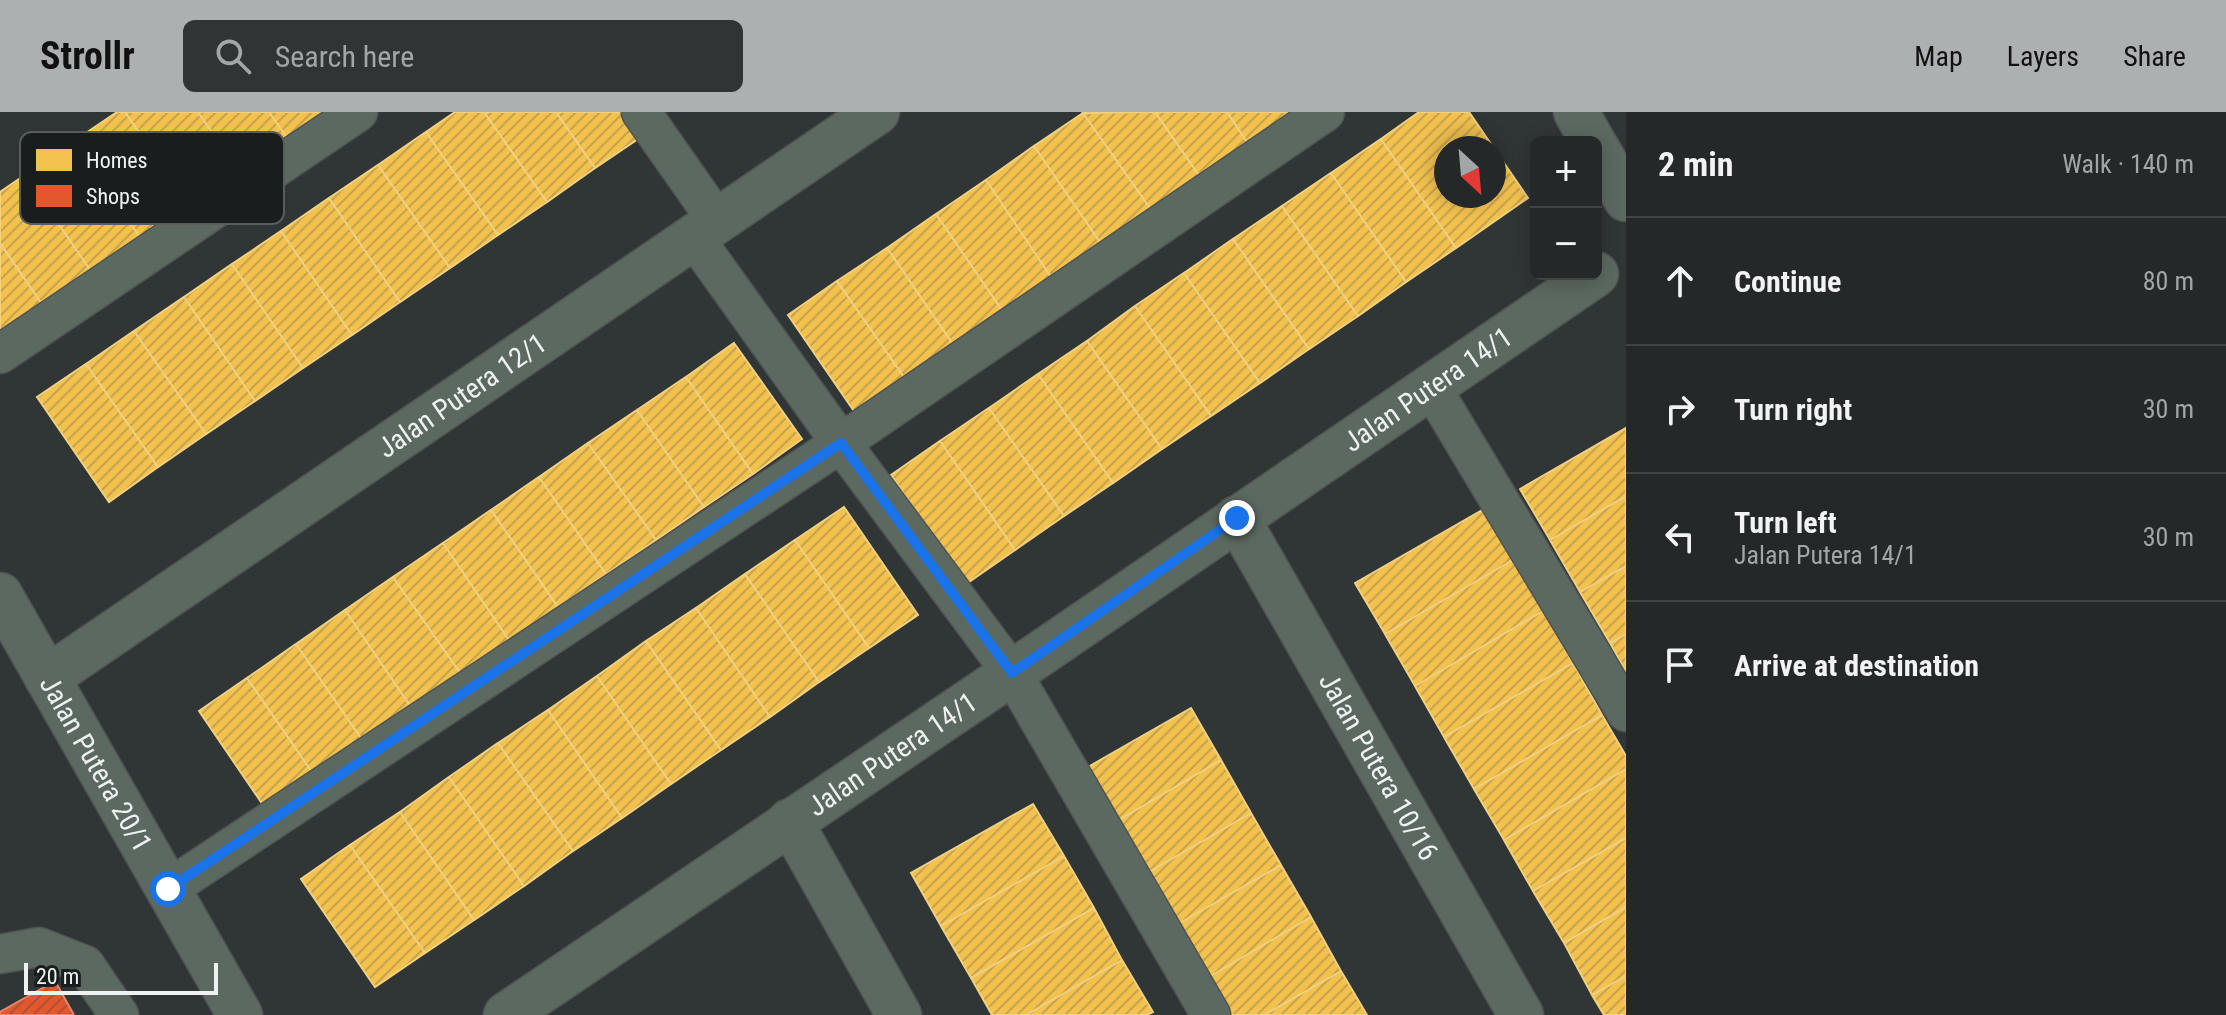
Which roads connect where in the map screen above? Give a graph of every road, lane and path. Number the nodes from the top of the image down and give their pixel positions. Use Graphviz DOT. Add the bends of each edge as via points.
graph roads {
  1 [pos="358,112"];
  2 [pos="641,112"];
  3 [pos="877,112"];
  4 [pos="1325,112"];
  5 [pos="1576,112"];
  6 [pos="1590,136"];
  7 [pos="1602,156"];
  8 [pos="284,162"];
  9 [pos="1626,199"];
  10 [pos="192,224"];
  11 [pos="706,229"];
  12 [pos="1626,253"];
  13 [pos="1602,270"];
  14 [pos="1587,280"];
  15 [pos="0,354"];
  16 [pos="1430,385"];
  17 [pos="841,443"];
  18 [pos="1237,518"];
  19 [pos="0,595"];
  20 [pos="1012,673"];
  21 [pos="47,678"];
  22 [pos="1626,712"];
  23 [pos="790,821"];
  24 [pos="168,889"];
  25 [pos="0,954"];
  26 [pos="527,1009"];
  27 [pos="119,1015"];
  28 [pos="240,1015"];
  29 [pos="899,1015"];
  30 [pos="1211,1015"];
  31 [pos="1521,1015"];
  1 -- 8 [label="lane"];
  2 -- 11 [label="lane"];
  3 -- 11 [label="street, Jalan Putera 12/1"];
  4 -- 17 [label="lane"];
  5 -- 6 [label="street"];
  7 -- 9 [label="street"];
  10 -- 15 [label="lane"];
  11 -- 17 [label="lane"];
  11 -- 21 [label="street, Jalan Putera 12/1"];
  12 -- 13 [label="street, Jalan Putera 14/1"];
  14 -- 16 [label="street, Jalan Putera 14/1"];
  16 -- 18 [label="street, Jalan Putera 14/1"];
  16 -- 22 [label="lane"];
  17 -- 20 [label="lane"];
  17 -- 24 [label="lane"];
  18 -- 20 [label="street, Jalan Putera 14/1"];
  18 -- 31 [label="street, Jalan Putera 10/16"];
  19 -- 21 [label="street, Jalan Putera 20/1"];
  20 -- 23 [label="street, Jalan Putera 14/1"];
  20 -- 30 [label="lane"];
  21 -- 24 [label="street, Jalan Putera 20/1"];
  23 -- 26 [label="street, Jalan Putera 14/1"];
  23 -- 29 [label="street"];
  24 -- 28 [label="street, Jalan Putera 20/1"];
  25 -- 27 [label="lane" via="39,947 85,965"];
}
